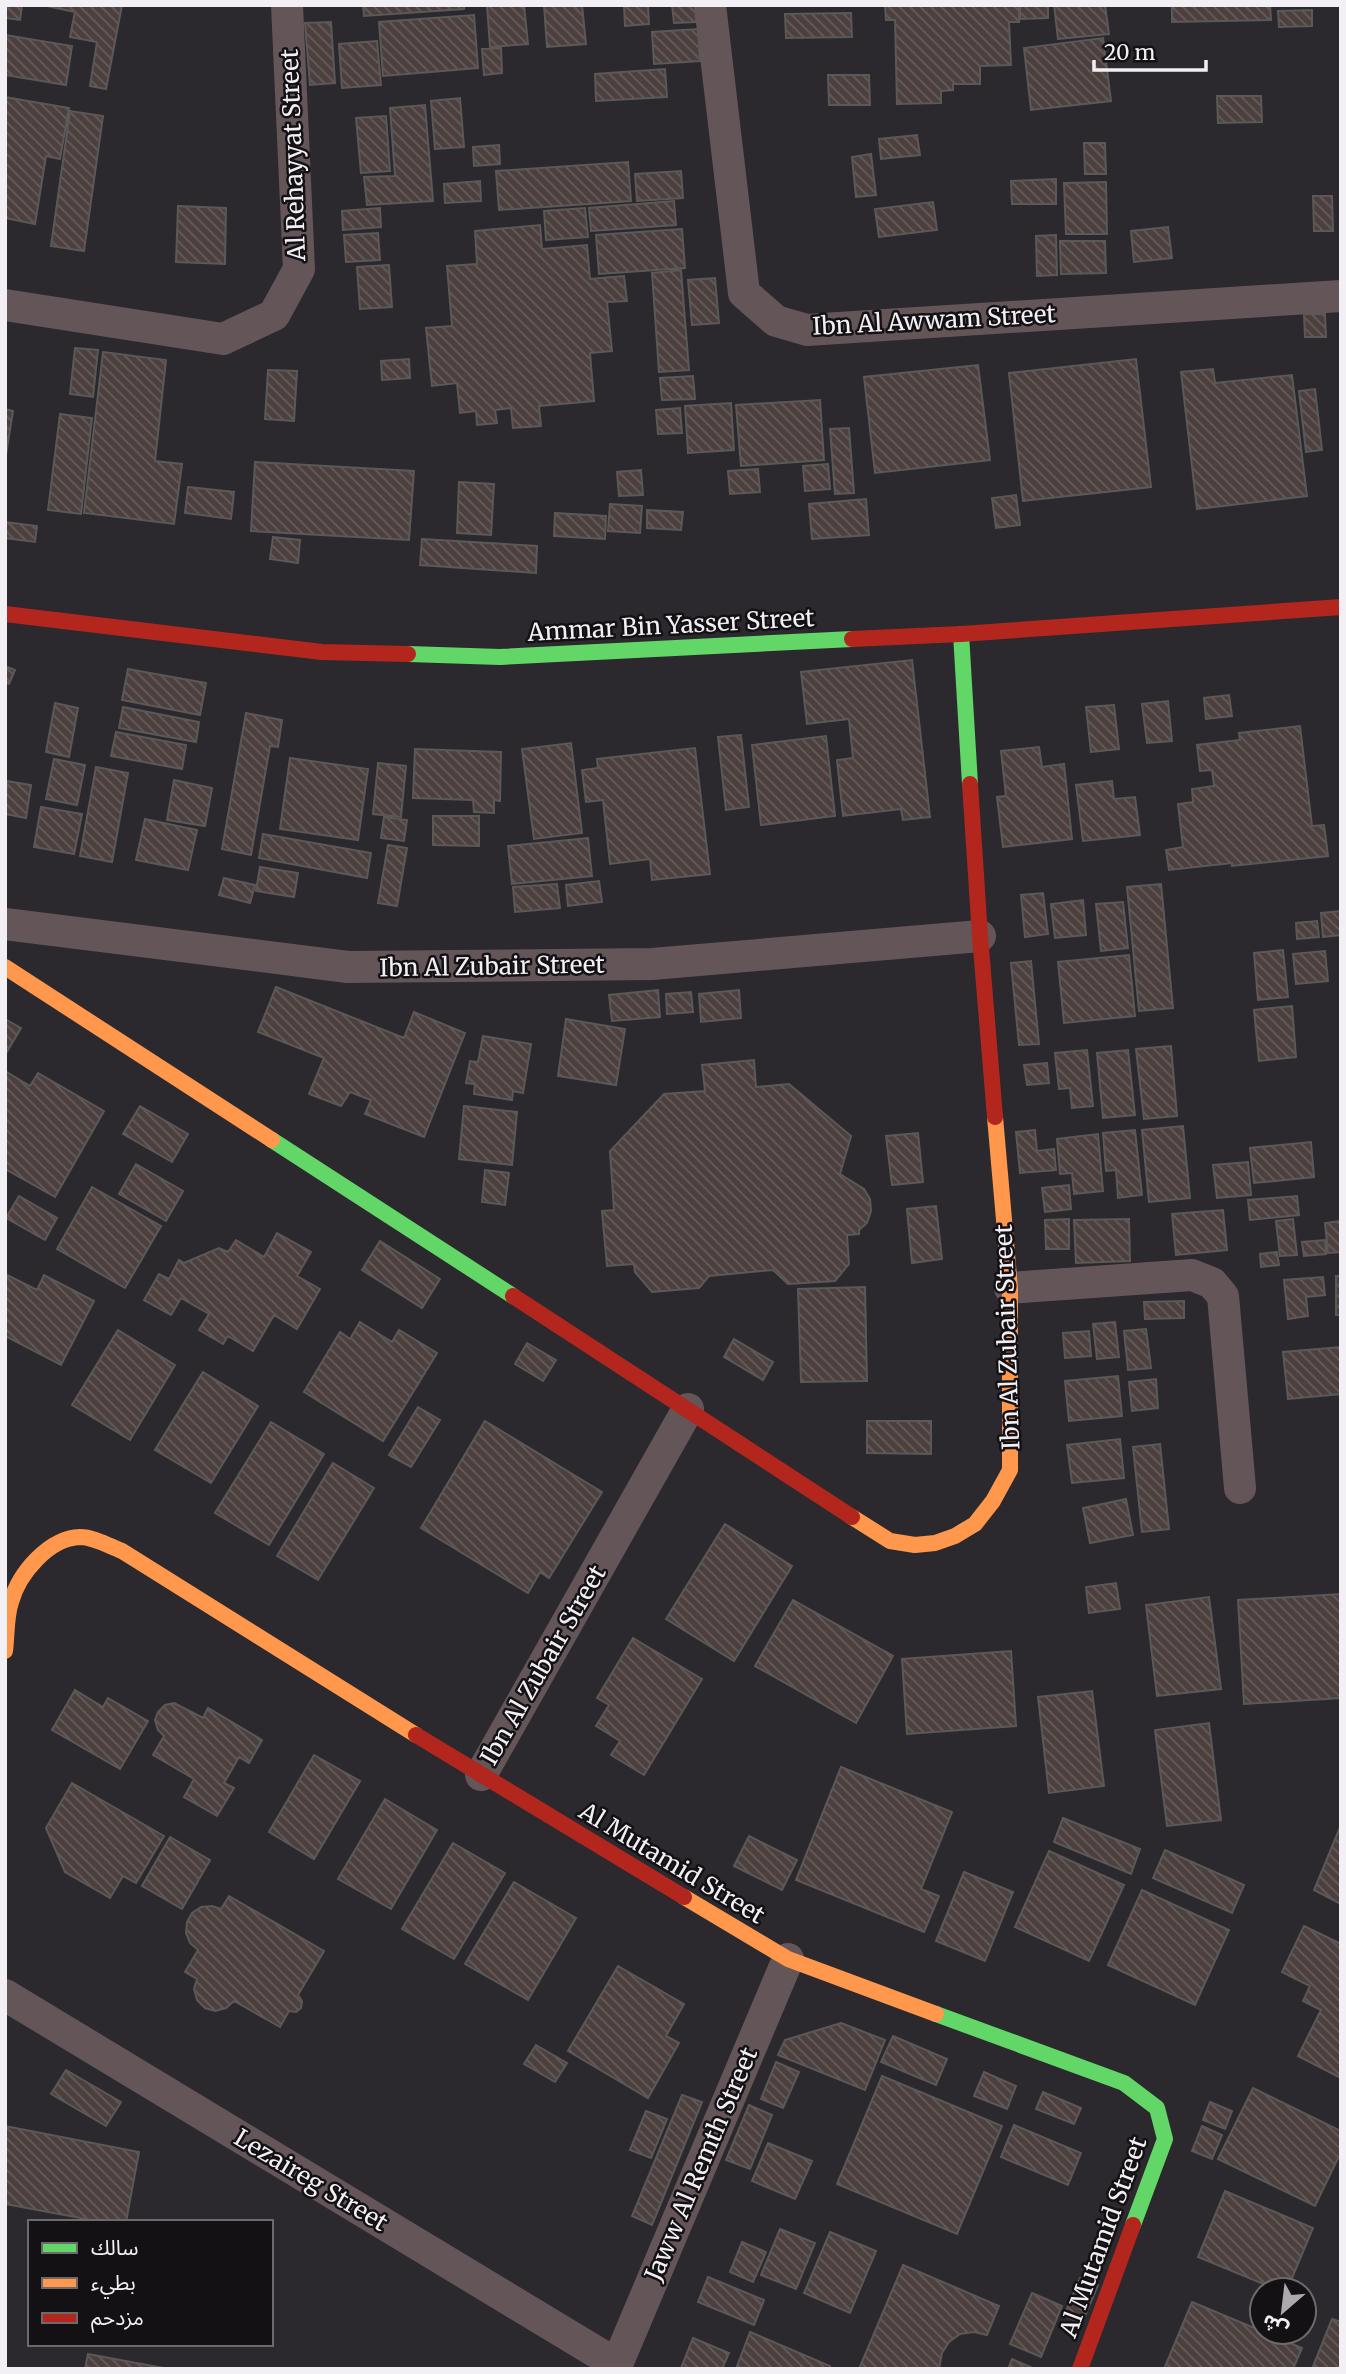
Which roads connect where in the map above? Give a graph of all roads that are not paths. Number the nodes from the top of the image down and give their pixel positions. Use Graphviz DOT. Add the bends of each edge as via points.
graph roads {
  1 [pos="287,5"];
  2 [pos="710,5"];
  3 [pos="1341,296"];
  4 [pos="5,304"];
  5 [pos="1341,607"];
  6 [pos="5,614"];
  7 [pos="961,634"];
  8 [pos="5,924"];
  9 [pos="980,936"];
  10 [pos="5,967"];
  11 [pos="1010,1287"];
  12 [pos="688,1409"];
  13 [pos="1240,1488"];
  14 [pos="5,1651"];
  15 [pos="481,1775"];
  16 [pos="788,1959"];
  17 [pos="5,1995"];
  18 [pos="616,2367"];
  19 [pos="1080,2369"];
  1 -- 4 [label="street, Al Rehayyat Street" via="299,269 274,315 223,339"];
  2 -- 3 [label="street, Ibn Al Awwam Street" via="744,293 776,321 807,330"];
  5 -- 7 [label="street, Ammar Bin Yasser Street"];
  6 -- 7 [label="street, Ammar Bin Yasser Street" via="322,652 500,657"];
  7 -- 9 [label="street, Ibn Al Zubair Street"];
  8 -- 9 [label="street, Ibn Al Zubair Street" via="348,967 652,964"];
  9 -- 11 [label="street, Ibn Al Zubair Street"];
  10 -- 12 [label="street, Ibn Al Zubair Street"];
  11 -- 12 [label="street, Ibn Al Zubair Street" via="1010,1470 975,1524 935,1543 890,1541"];
  11 -- 13 [label="street" via="1192,1275 1212,1283 1223,1296"];
  12 -- 15 [label="street, Ibn Al Zubair Street"];
  14 -- 15 [label="street, Al Mutamid Street" via="11,1601 23,1576 40,1555 81,1537 122,1551"];
  15 -- 16 [label="street, Al Mutamid Street"];
  16 -- 18 [label="street, Jaww Al Remth Street"];
  16 -- 19 [label="street, Al Mutamid Street" via="1124,2083 1157,2108 1165,2139"];
  17 -- 18 [label="street, Lezaireg Street"];
}
